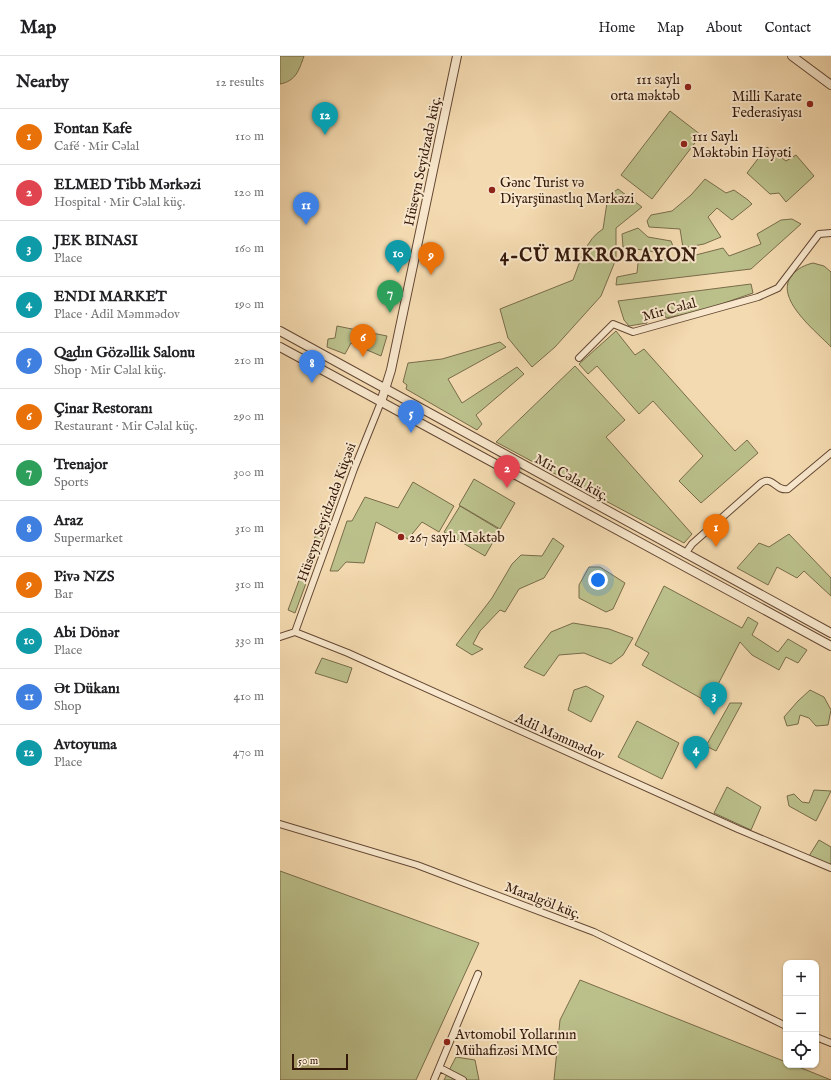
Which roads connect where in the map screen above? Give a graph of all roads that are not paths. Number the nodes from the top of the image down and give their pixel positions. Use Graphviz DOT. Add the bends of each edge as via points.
graph roads {
  1 [pos="458,56"];
  2 [pos="792,56"];
  3 [pos="831,85"];
  4 [pos="831,233"];
  5 [pos="280,331"];
  6 [pos="280,347"];
  7 [pos="579,358"];
  8 [pos="386,389"];
  9 [pos="381,402"];
  10 [pos="831,452"];
  11 [pos="685,554"];
  12 [pos="296,632"];
  13 [pos="831,633"];
  14 [pos="280,637"];
  15 [pos="831,646"];
  16 [pos="280,824"];
  17 [pos="831,868"];
  18 [pos="478,974"];
  19 [pos="783,1025"];
  20 [pos="819,1038"];
  21 [pos="831,1043"];
  22 [pos="440,1068"];
  23 [pos="434,1080"];
  24 [pos="463,1080"];
  1 -- 8 [label="street, Hüseyn Seyidzadə küç."];
  2 -- 3 [label="street"];
  4 -- 7 [label="street, Mir Cəlal" via="819,234 778,288 752,299 633,332 613,324"];
  5 -- 8 [label="street, Mir Cəlal küç."];
  6 -- 9 [label="street, Mir Cəlal küç."];
  8 -- 9 [label="street, Hüseyn Seyidzadə küç."];
  8 -- 11 [label="street, Mir Cəlal küç."];
  9 -- 12 [label="street, Hüseyn Seyidzadə Küçəsi" via="354,469"];
  9 -- 15 [label="street, Mir Cəlal küç."];
  10 -- 11 [label="street" via="788,489 780,489 772,481 761,483 692,544"];
  11 -- 13 [label="street, Mir Cəlal küç."];
  12 -- 14 [label="street"];
  12 -- 17 [label="street, Adil Məmmədov"];
  16 -- 19 [label="street, Maralgöl küç." via="417,865 594,932"];
  18 -- 22 [label="street"];
  20 -- 21 [label="street"];
  22 -- 23 [label="street"];
  22 -- 24 [label="street"];
}
